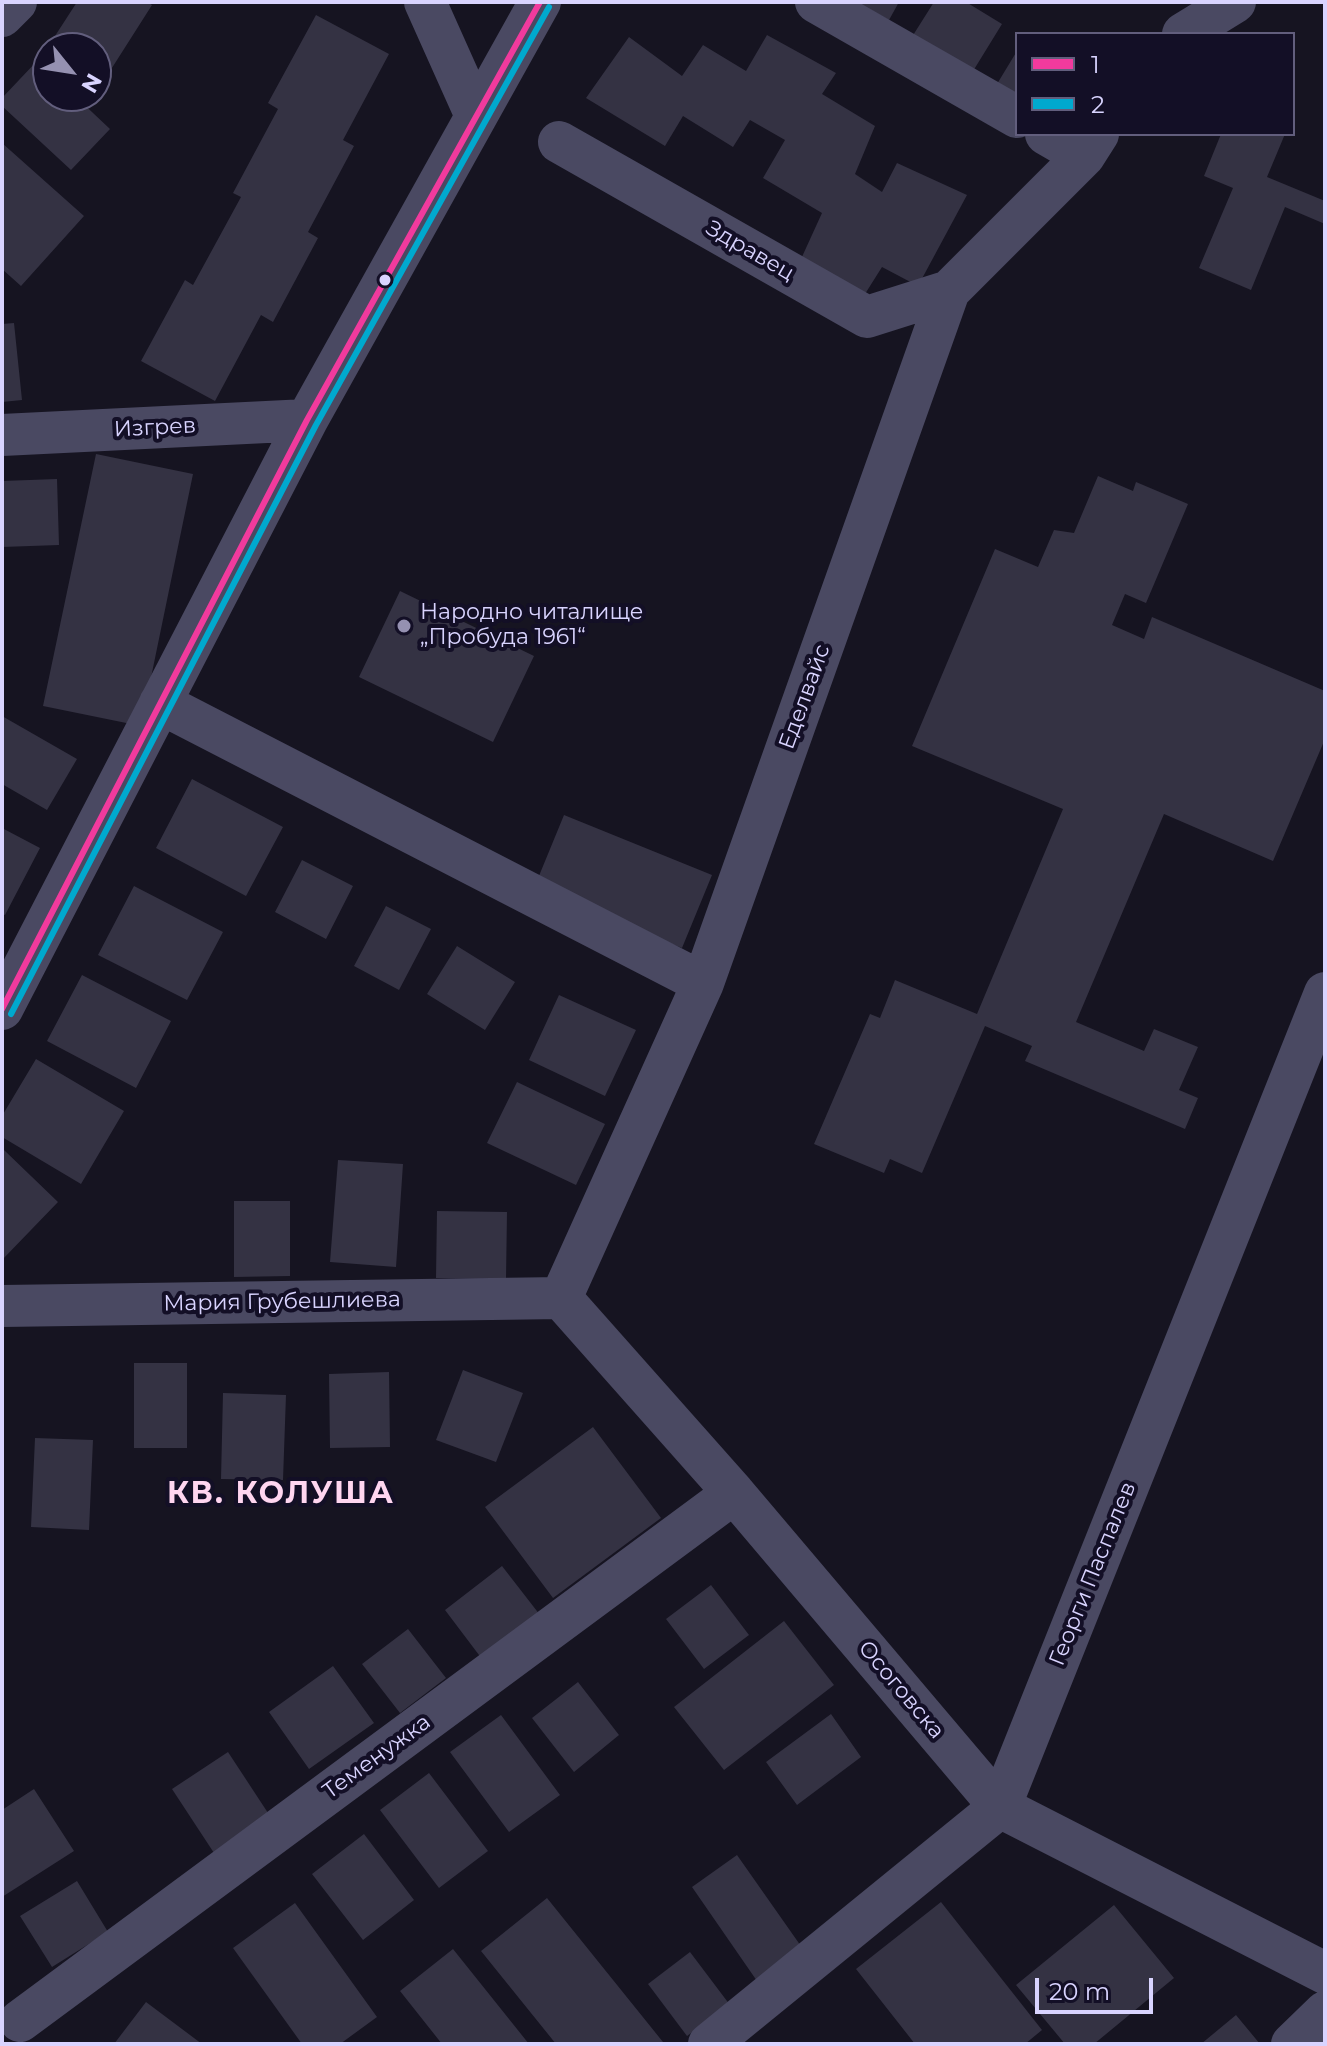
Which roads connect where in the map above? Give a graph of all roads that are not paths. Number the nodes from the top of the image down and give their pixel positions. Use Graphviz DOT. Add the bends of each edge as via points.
graph roads {
  1 [pos="16,2"];
  2 [pos="425,2"];
  3 [pos="540,2"];
  4 [pos="816,2"];
  5 [pos="1235,2"];
  6 [pos="2,16"];
  7 [pos="1186,32"];
  8 [pos="476,116"];
  9 [pos="1015,116"];
  10 [pos="1054,136"];
  11 [pos="559,142"];
  12 [pos="1091,145"];
  13 [pos="949,291"];
  14 [pos="307,420"];
  15 [pos="2,435"];
  16 [pos="160,703"];
  17 [pos="703,983"];
  18 [pos="1325,993"];
  19 [pos="2,1009"];
  20 [pos="561,1298"];
  21 [pos="2,1306"];
  22 [pos="734,1493"];
  23 [pos="1000,1807"];
  24 [pos="1325,1973"];
  25 [pos="1325,2012"];
  26 [pos="20,2021"];
  27 [pos="709,2044"];
  28 [pos="1292,2044"];
  1 -- 6 [label="street"];
  2 -- 8 [label="street"];
  3 -- 8 [label="street"];
  4 -- 9 [label="street"];
  5 -- 7 [label="street"];
  8 -- 14 [label="street"];
  10 -- 12 [label="street"];
  11 -- 13 [label="street, Здравец" via="867,317"];
  12 -- 13 [label="street, Еделвайс"];
  13 -- 17 [label="street, Еделвайс"];
  14 -- 15 [label="street, Изгрев"];
  14 -- 16 [label="street"];
  16 -- 17 [label="street"];
  16 -- 19 [label="street"];
  17 -- 20 [label="street, Еделвайс"];
  18 -- 23 [label="street, Георги Паспалев"];
  20 -- 21 [label="street, Мария Грубешлиева"];
  20 -- 22 [label="street, Осоговска"];
  22 -- 23 [label="street, Осоговска"];
  22 -- 26 [label="street, Теменужка"];
  23 -- 24 [label="street, Осоговска"];
  23 -- 27 [label="street, Георги Паспалев"];
  25 -- 28 [label="street"];
}
